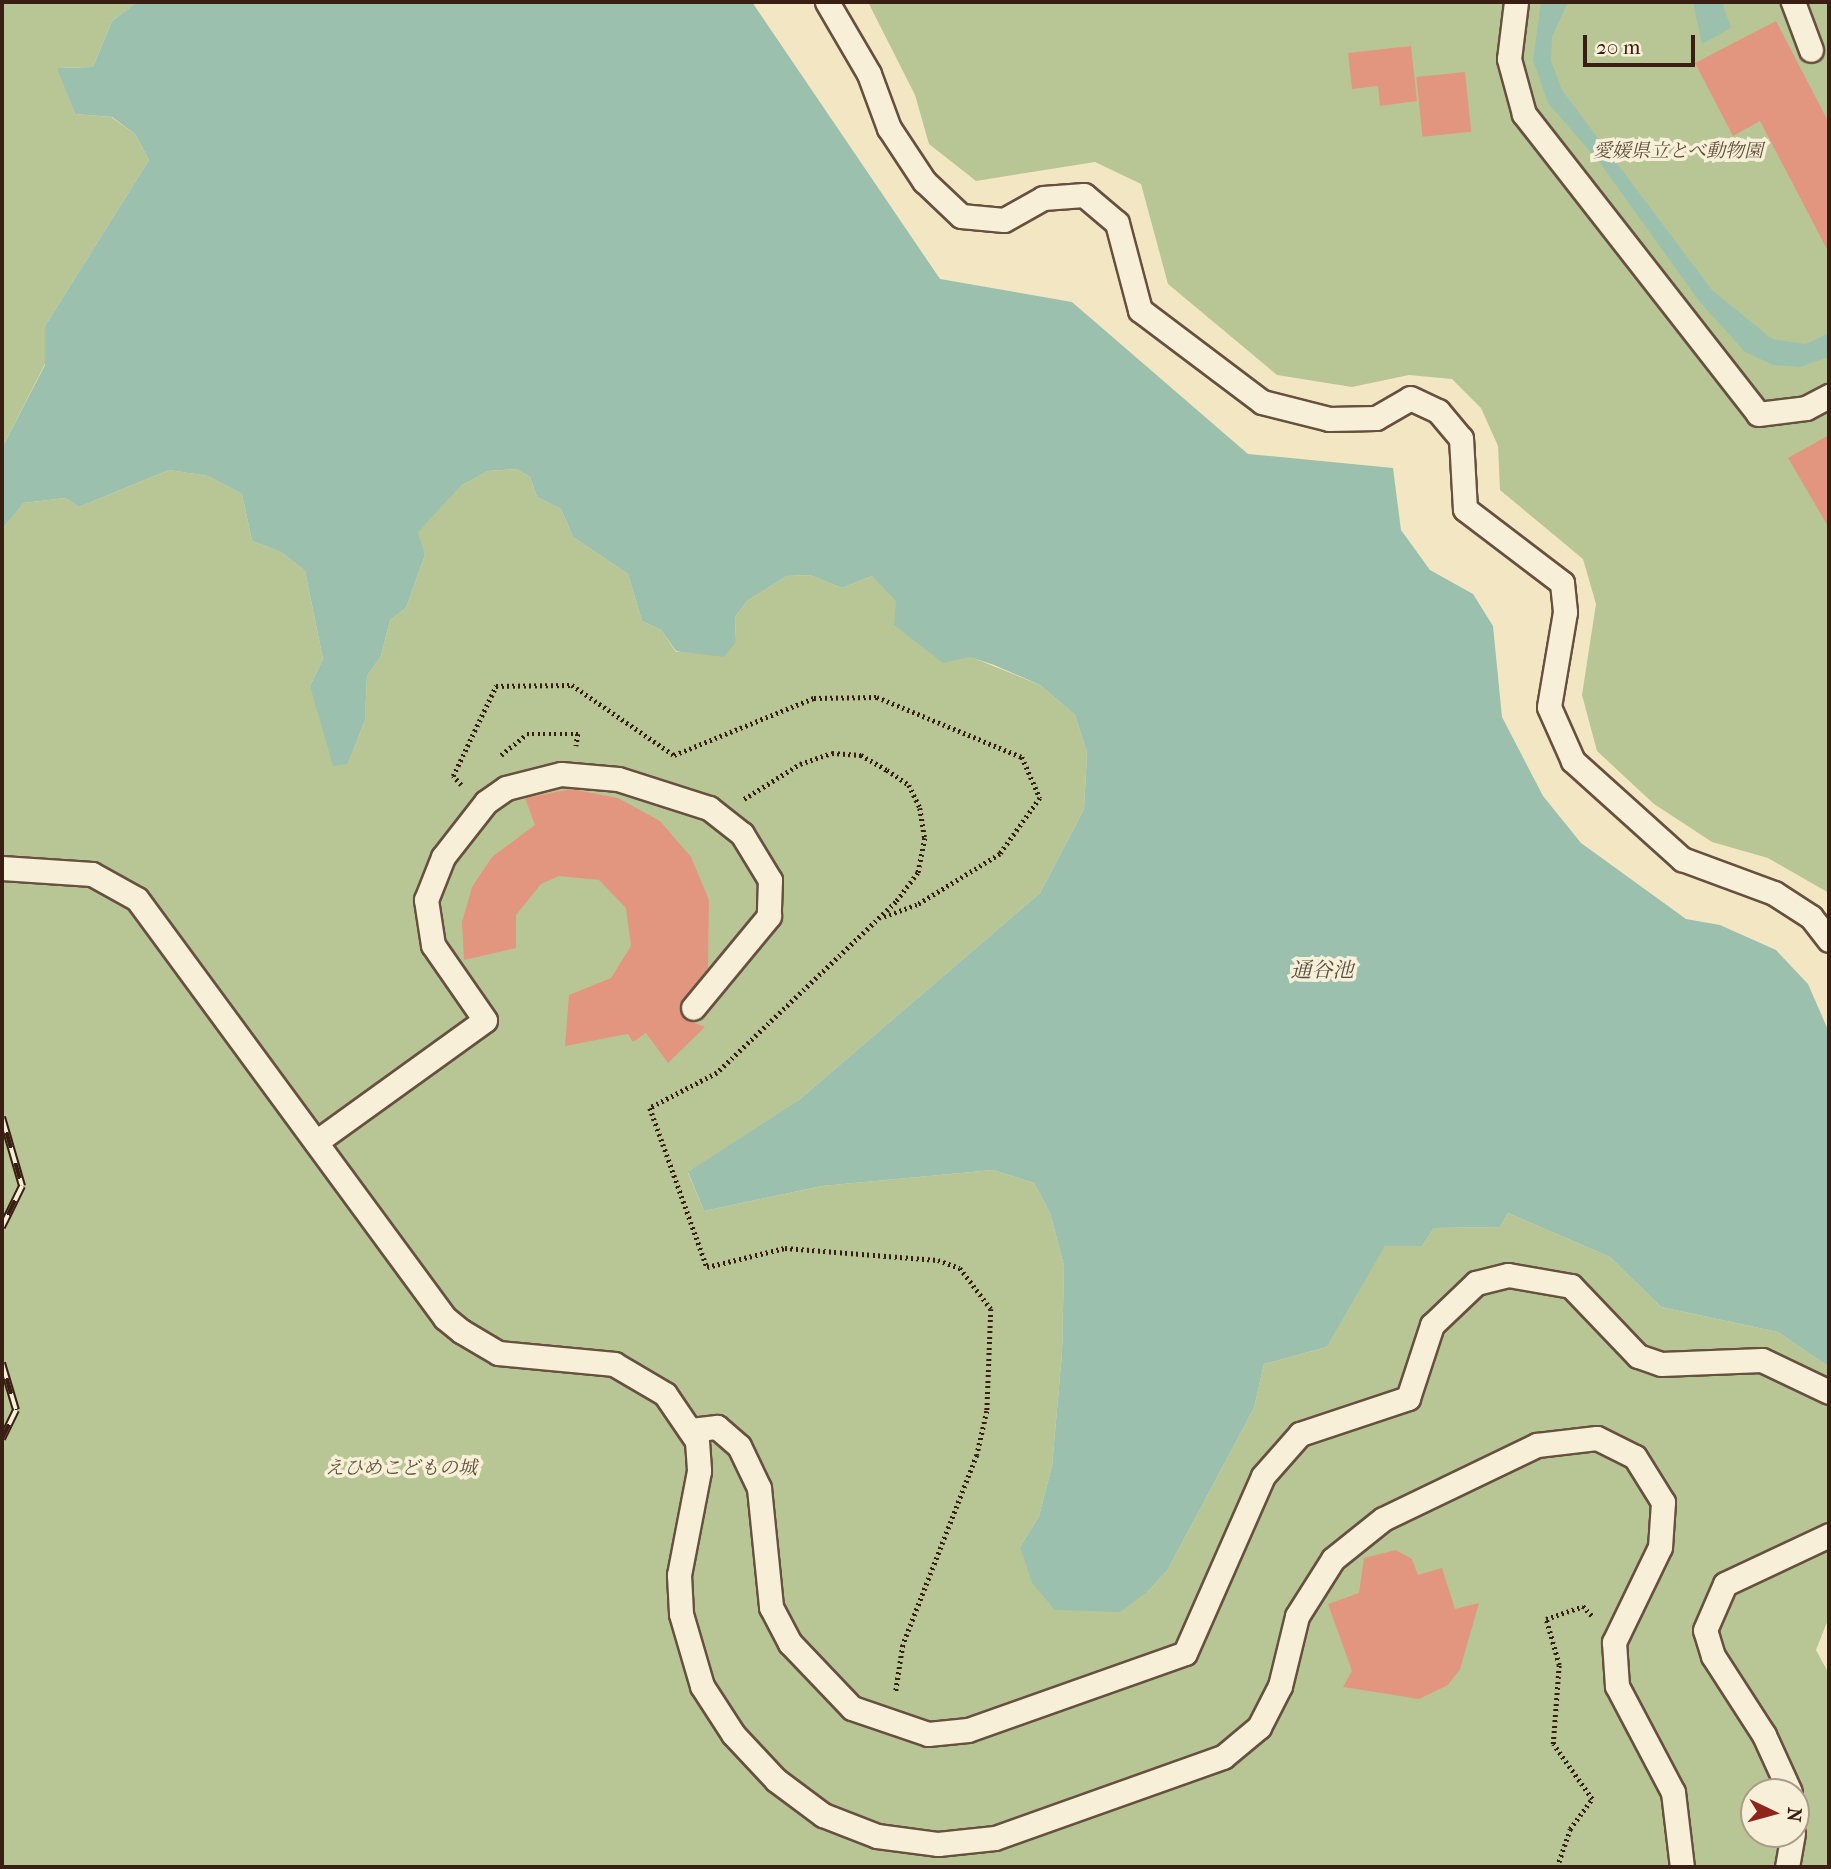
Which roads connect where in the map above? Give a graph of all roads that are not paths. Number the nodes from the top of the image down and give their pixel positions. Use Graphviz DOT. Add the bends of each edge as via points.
graph roads {
  1 [pos="827,2"];
  2 [pos="1516,2"];
  3 [pos="1793,2"];
  4 [pos="1811,50"];
  5 [pos="1829,397"];
  6 [pos="2,868"];
  7 [pos="1829,940"];
  8 [pos="693,1008"];
  9 [pos="316,1142"];
  10 [pos="1829,1392"];
  11 [pos="691,1430"];
  12 [pos="1829,1535"];
  13 [pos="1784,1778"];
  14 [pos="1790,1848"];
  15 [pos="1682,1867"];
  16 [pos="1787,1867"];
  1 -- 7 [label="lane" via="869,74 889,128 924,181 961,216 1004,220 1043,198 1084,195 1117,223 1140,310 1262,402 1329,419 1376,418 1410,398 1438,411 1461,438 1465,509 1562,583 1565,612 1549,707 1573,761 1682,859 1774,893 1811,917"];
  2 -- 5 [label="lane" via="1509,59 1524,114 1758,414 1806,408"];
  3 -- 4 [label="lane"];
  6 -- 9 [label="lane" via="92,874 137,899"];
  8 -- 9 [label="lane" via="769,916 769,880 727,818 618,779 543,778 506,788 485,802 430,878 427,925 433,944 485,1020"];
  9 -- 11 [label="lane" via="461,1331 498,1353 625,1369 666,1394"];
  10 -- 11 [label="lane" via="1762,1360 1661,1364 1638,1356 1571,1286 1508,1275 1476,1283 1432,1325 1408,1398 1300,1434 1263,1476 1185,1653 968,1730 910,1730 852,1708 790,1643 771,1607 759,1488 740,1446 717,1427"];
  11 -- 15 [label="lane" via="699,1471 678,1575 681,1614 702,1686 733,1734 776,1780 823,1815 877,1836 938,1844 995,1838 1223,1757 1259,1727 1280,1686 1297,1616 1333,1559 1383,1519 1537,1444 1597,1438 1635,1457 1663,1502 1660,1546 1614,1642 1617,1686 1673,1792"];
  12 -- 13 [label="lane" via="1725,1584 1705,1630 1713,1656 1764,1734"];
  14 -- 16 [label="lane"];
}
